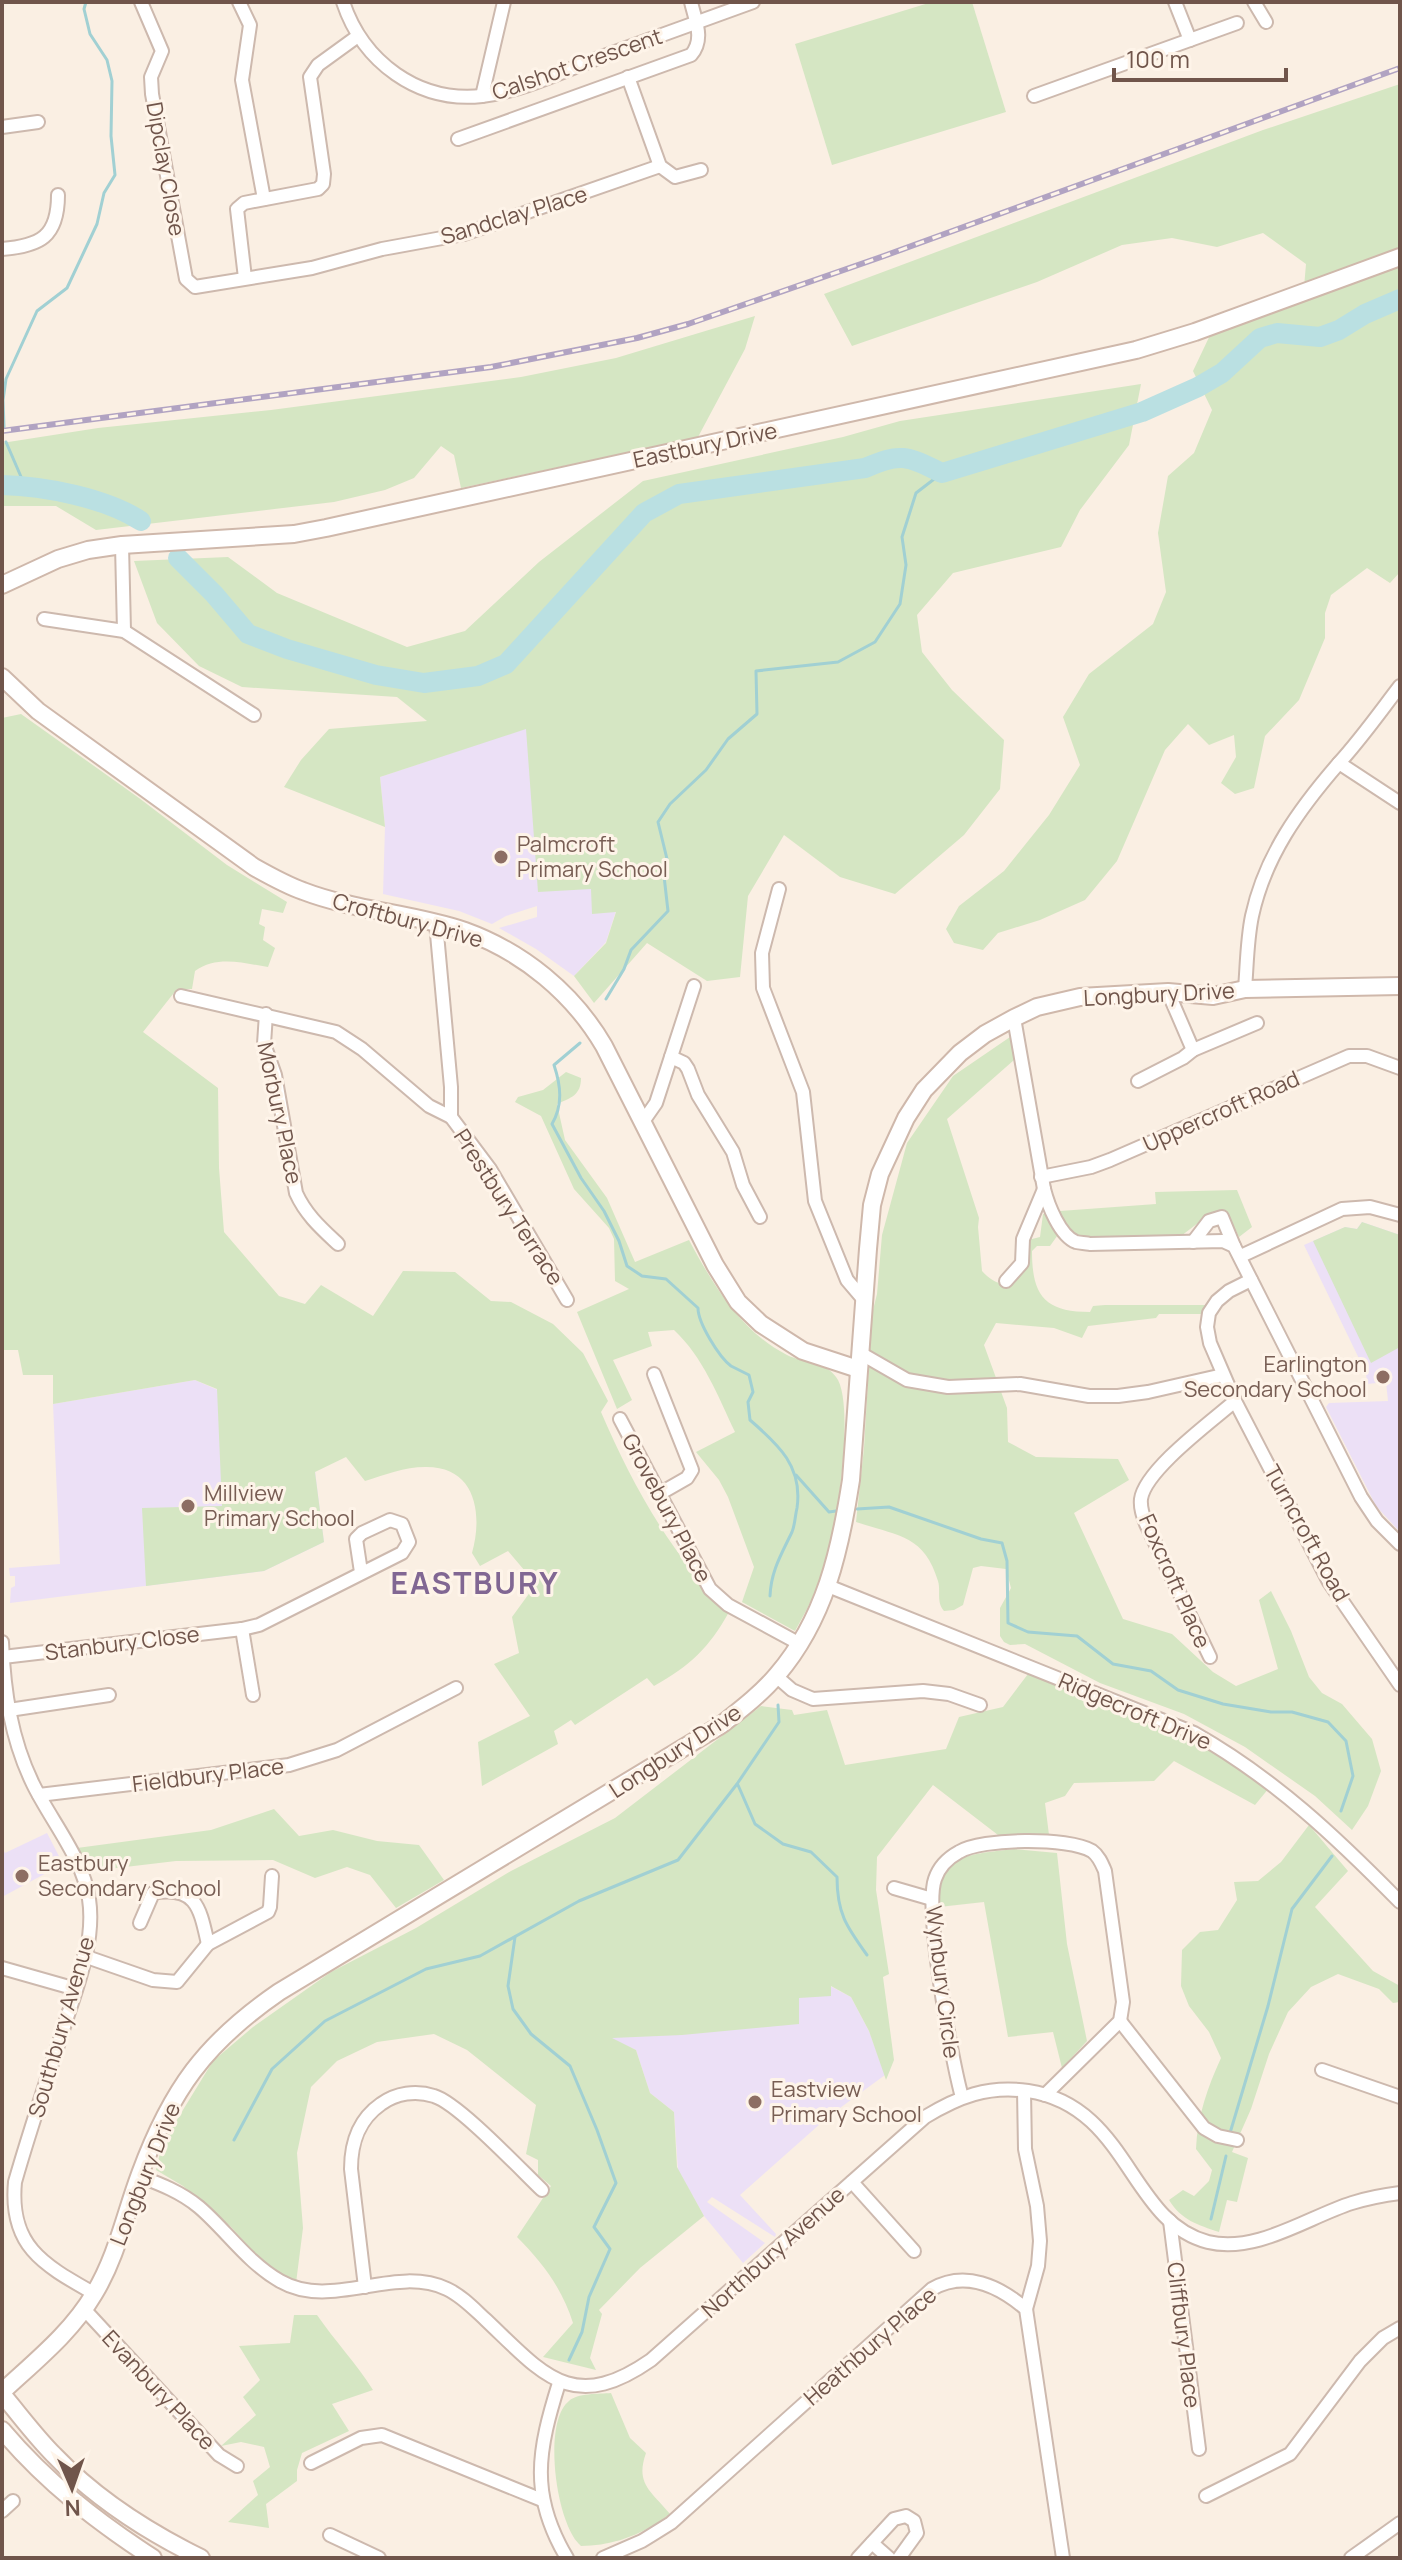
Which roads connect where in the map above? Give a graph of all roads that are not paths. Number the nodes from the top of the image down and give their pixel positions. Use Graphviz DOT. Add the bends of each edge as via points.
graph roads {
  1 [pos="141,2"];
  2 [pos="239,2"];
  3 [pos="343,2"];
  4 [pos="504,2"];
  5 [pos="691,2"];
  6 [pos="753,2"];
  7 [pos="1175,2"];
  8 [pos="1254,2"];
  9 [pos="1266,22"];
  10 [pos="696,23"];
  11 [pos="1237,23"];
  12 [pos="358,36"];
  13 [pos="1190,40"];
  14 [pos="628,77"];
  15 [pos="482,96"];
  16 [pos="1034,96"];
  17 [pos="38,122"];
  18 [pos="2,127"];
  19 [pos="458,139"];
  20 [pos="660,166"];
  21 [pos="701,170"];
  22 [pos="58,195"];
  23 [pos="264,199"];
  24 [pos="2,249"];
  25 [pos="365,253"];
  26 [pos="1400,257"];
  27 [pos="245,278"];
  28 [pos="122,545"];
  29 [pos="2,585"];
  30 [pos="44,619"];
  31 [pos="124,631"];
  32 [pos="2,677"];
  33 [pos="1400,686"];
  34 [pos="254,715"];
  35 [pos="1339,763"];
  36 [pos="1400,803"];
  37 [pos="779,889"];
  38 [pos="436,923"];
  39 [pos="694,986"];
  40 [pos="1400,986"];
  41 [pos="1245,989"];
  42 [pos="1168,992"];
  43 [pos="181,996"];
  44 [pos="266,1014"];
  45 [pos="1014,1018"];
  46 [pos="1257,1023"];
  47 [pos="1193,1050"];
  48 [pos="671,1057"];
  49 [pos="1400,1068"];
  50 [pos="1138,1081"];
  51 [pos="451,1117"];
  52 [pos="642,1123"];
  53 [pos="1043,1183"];
  54 [pos="1400,1215"];
  55 [pos="760,1217"];
  56 [pos="1193,1242"];
  57 [pos="338,1244"];
  58 [pos="1238,1251"];
  59 [pos="1251,1280"];
  60 [pos="1006,1281"];
  61 [pos="567,1300"];
  62 [pos="864,1300"];
  63 [pos="859,1361"];
  64 [pos="654,1374"];
  65 [pos="1223,1375"];
  66 [pos="1235,1401"];
  67 [pos="620,1419"];
  68 [pos="659,1494"];
  69 [pos="1400,1544"];
  70 [pos="361,1572"];
  71 [pos="828,1586"];
  72 [pos="242,1629"];
  73 [pos="2,1642"];
  74 [pos="800,1644"];
  75 [pos="3,1657"];
  76 [pos="1210,1657"];
  77 [pos="776,1676"];
  78 [pos="1400,1685"];
  79 [pos="456,1688"];
  80 [pos="109,1695"];
  81 [pos="253,1695"];
  82 [pos="980,1705"];
  83 [pos="9,1710"];
  84 [pos="39,1795"];
  85 [pos="272,1876"];
  86 [pos="894,1888"];
  87 [pos="932,1899"];
  88 [pos="1400,1902"];
  89 [pos="140,1923"];
  90 [pos="208,1944"];
  91 [pos="84,1956"];
  92 [pos="2,1968"];
  93 [pos="76,1989"];
  94 [pos="1120,2021"];
  95 [pos="1322,2070"];
  96 [pos="1024,2091"];
  97 [pos="1045,2095"];
  98 [pos="962,2097"];
  99 [pos="1400,2097"];
  100 [pos="1237,2140"];
  101 [pos="139,2176"];
  102 [pos="8,2181"];
  103 [pos="852,2182"];
  104 [pos="542,2190"];
  105 [pos="1400,2193"];
  106 [pos="1170,2221"];
  107 [pos="914,2251"];
  108 [pos="365,2287"];
  109 [pos="95,2294"];
  110 [pos="84,2309"];
  111 [pos="1026,2309"];
  112 [pos="1400,2328"];
  113 [pos="559,2383"];
  114 [pos="2,2393"];
  115 [pos="2,2430"];
  116 [pos="1199,2449"];
  117 [pos="311,2463"];
  118 [pos="237,2466"];
  119 [pos="1206,2496"];
  120 [pos="542,2500"];
  121 [pos="13,2501"];
  122 [pos="2,2511"];
  123 [pos="1400,2523"];
  124 [pos="330,2535"];
  125 [pos="872,2543"];
  126 [pos="153,2558"];
  127 [pos="201,2558"];
  128 [pos="379,2558"];
  129 [pos="567,2558"];
  130 [pos="603,2558"];
  131 [pos="858,2558"];
  132 [pos="889,2558"];
  133 [pos="899,2558"];
  134 [pos="1063,2558"];
  135 [pos="1351,2558"];
  1 -- 27 [label="street, Dipclay Close" via="162,51 151,85 186,279 204,287"];
  2 -- 23 [label="street" via="250,33 241,71 243,95"];
  3 -- 12 [label="street, Calshot Crescent"];
  4 -- 15 [label="street"];
  5 -- 10 [label="street"];
  6 -- 10 [label="street, Calshot Crescent"];
  7 -- 13 [label="street"];
  8 -- 9 [label="street"];
  10 -- 14 [label="street" via="698,43 691,55"];
  10 -- 15 [label="street, Calshot Crescent"];
  11 -- 13 [label="street"];
  12 -- 15 [label="street, Calshot Crescent" via="377,60 407,83 455,97"];
  12 -- 23 [label="street" via="310,77 323,184"];
  13 -- 16 [label="street"];
  14 -- 19 [label="street"];
  14 -- 20 [label="street"];
  17 -- 18 [label="street"];
  20 -- 21 [label="street, Sandclay Place" via="675,177"];
  20 -- 25 [label="street, Sandclay Place" via="464,234"];
  22 -- 24 [label="street" via="57,216 45,236 27,247"];
  23 -- 27 [label="street" via="237,209"];
  25 -- 27 [label="street, Dipclay Close"];
  26 -- 28 [label="street, Eastbury Drive" via="1195,332 1079,363 326,528"];
  28 -- 29 [label="street, Eastbury Drive" via="58,559"];
  28 -- 31 [label="street"];
  30 -- 31 [label="street"];
  31 -- 34 [label="street"];
  32 -- 38 [label="street, Croftbury Drive" via="38,711 254,867 305,892"];
  33 -- 35 [label="street"];
  35 -- 36 [label="street"];
  35 -- 41 [label="street" via="1294,818 1269,864 1252,918"];
  37 -- 62 [label="street" via="762,953 763,988 803,1092 815,1201 847,1280"];
  38 -- 51 [label="street, Prestbury Terrace"];
  38 -- 52 [label="street, Croftbury Drive" via="514,954 569,999 590,1022"];
  39 -- 48 [label="street"];
  40 -- 41 [label="street, Longbury Drive"];
  41 -- 42 [label="street, Longbury Drive" via="1213,996"];
  42 -- 45 [label="street, Longbury Drive" via="1080,997"];
  42 -- 47 [label="street"];
  43 -- 44 [label="street, Morbury Place"];
  44 -- 51 [label="street, Morbury Place" via="323,1027 349,1040 429,1106"];
  44 -- 57 [label="street, Morbury Place" via="264,1044 275,1075 296,1193 308,1214"];
  45 -- 53 [label="street"];
  45 -- 62 [label="street, Longbury Drive" via="985,1034 924,1090 889,1149 872,1205"];
  46 -- 47 [label="street"];
  47 -- 50 [label="street"];
  48 -- 52 [label="street" via="656,1103"];
  48 -- 55 [label="street" via="688,1069 733,1152"];
  49 -- 53 [label="street, Uppercroft Road" via="1367,1056 1349,1056 1110,1160"];
  51 -- 61 [label="street, Prestbury Terrace" via="490,1169"];
  52 -- 63 [label="street, Croftbury Drive" via="738,1302 803,1351"];
  53 -- 56 [label="street" via="1052,1211 1070,1238 1090,1244"];
  53 -- 60 [label="street" via="1023,1239 1022,1263"];
  54 -- 58 [label="street" via="1370,1207 1342,1209"];
  56 -- 58 [label="street" via="1223,1241"];
  56 -- 58 [label="street" via="1209,1221 1222,1217"];
  58 -- 59 [label="street"];
  59 -- 65 [label="street, Turncroft Road" via="1229,1291 1209,1313 1210,1343"];
  59 -- 69 [label="street" via="1361,1497"];
  62 -- 63 [label="street, Longbury Drive"];
  63 -- 65 [label="street" via="907,1380 948,1387 1020,1384 1089,1396 1177,1388"];
  63 -- 71 [label="street, Longbury Drive" via="847,1504"];
  64 -- 68 [label="street" via="692,1470"];
  65 -- 66 [label="street, Turncroft Road"];
  66 -- 76 [label="street, Foxcroft Place" via="1152,1476 1141,1500 1146,1524"];
  66 -- 78 [label="street, Turncroft Road" via="1329,1582"];
  67 -- 68 [label="street, Grovebury Place"];
  68 -- 74 [label="street, Grovebury Place" via="717,1597"];
  70 -- 70 [label="street, Stanbury Close" via="408,1548 402,1524 390,1520 356,1539"];
  70 -- 72 [label="street, Stanbury Close" via="273,1619"];
  71 -- 74 [label="street, Longbury Drive"];
  71 -- 88 [label="street, Ridgecroft Drive" via="1194,1733 1270,1781"];
  72 -- 75 [label="street, Stanbury Close"];
  72 -- 81 [label="street"];
  73 -- 75 [label="street, Southbury Avenue"];
  74 -- 77 [label="street, Longbury Drive"];
  75 -- 83 [label="street, Southbury Avenue"];
  77 -- 82 [label="street" via="813,1699 923,1691"];
  77 -- 101 [label="street, Longbury Drive" via="701,1739 252,2011 214,2045 179,2088"];
  79 -- 84 [label="street, Fieldbury Place" via="337,1750 289,1765"];
  80 -- 83 [label="street"];
  83 -- 84 [label="street, Southbury Avenue"];
  84 -- 91 [label="street, Southbury Avenue" via="89,1898"];
  85 -- 90 [label="street" via="268,1912"];
  86 -- 87 [label="street"];
  87 -- 94 [label="street, Wynbury Circle" via="942,1865 973,1846 1041,1842 1092,1851 1105,1871 1123,2002"];
  87 -- 98 [label="street, Wynbury Circle"];
  89 -- 90 [label="street" via="153,1893 187,1896 199,1906"];
  90 -- 91 [label="street" via="183,1977 171,1983"];
  91 -- 93 [label="street, Southbury Avenue"];
  92 -- 93 [label="street"];
  93 -- 102 [label="street, Southbury Avenue"];
  94 -- 97 [label="street"];
  94 -- 100 [label="street" via="1204,2128"];
  95 -- 99 [label="street"];
  96 -- 97 [label="street, Northbury Avenue"];
  96 -- 98 [label="street, Northbury Avenue" via="992,2090"];
  96 -- 111 [label="street" via="1025,2149 1040,2241"];
  97 -- 106 [label="street, Northbury Avenue" via="1098,2127"];
  98 -- 103 [label="street, Northbury Avenue" via="925,2117"];
  101 -- 108 [label="street" via="185,2196 277,2280 305,2291"];
  101 -- 109 [label="street, Longbury Drive"];
  102 -- 109 [label="street, Southbury Avenue" via="20,2234 31,2250 47,2267"];
  103 -- 107 [label="street"];
  103 -- 113 [label="street, Northbury Avenue" via="651,2360 601,2385"];
  104 -- 108 [label="street" via="449,2102 422,2093 387,2099 361,2125 351,2153"];
  105 -- 106 [label="street, Northbury Avenue" via="1351,2203 1253,2241 1222,2245 1192,2237"];
  106 -- 116 [label="street, Cliffbury Place"];
  108 -- 113 [label="street" via="414,2281 448,2289"];
  109 -- 110 [label="street, Longbury Drive"];
  110 -- 114 [label="street, Longbury Drive"];
  110 -- 118 [label="street, Evanbury Place" via="219,2455"];
  111 -- 130 [label="street, Heathbury Place" via="1007,2294 972,2281 950,2280 932,2289 671,2523"];
  111 -- 134 [label="street"];
  112 -- 119 [label="street" via="1360,2361 1290,2454"];
  113 -- 120 [label="street" via="544,2439"];
  114 -- 127 [label="street" via="54,2456 101,2497"];
  115 -- 126 [label="street" via="52,2484"];
  117 -- 120 [label="street" via="361,2438 382,2435"];
  120 -- 129 [label="street"];
  121 -- 122 [label="street"];
  123 -- 135 [label="street"];
  124 -- 128 [label="street"];
  125 -- 131 [label="street"];
  125 -- 132 [label="street"];
  125 -- 133 [label="street" via="894,2519 906,2516 914,2521 917,2533"];
}
